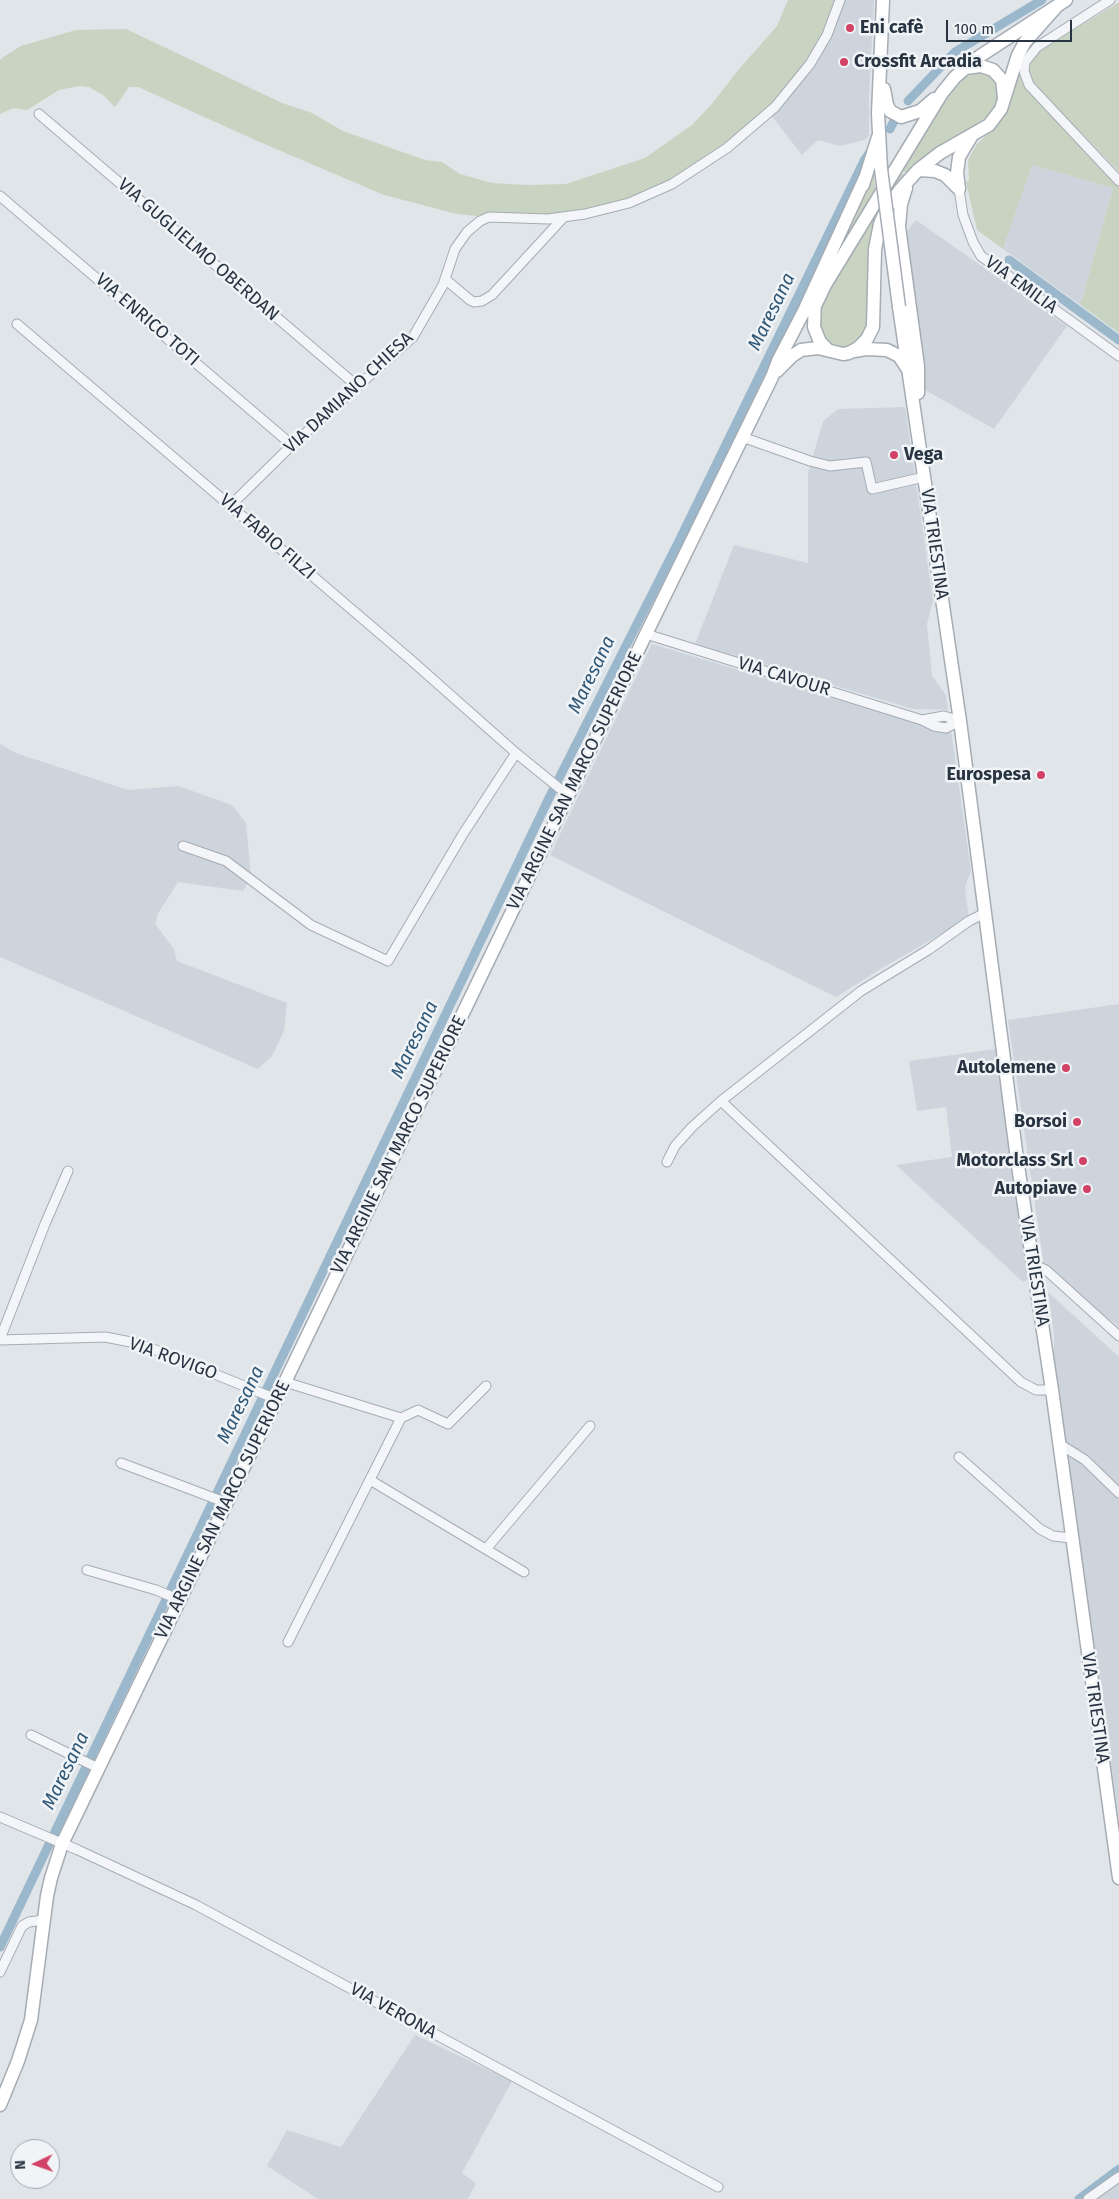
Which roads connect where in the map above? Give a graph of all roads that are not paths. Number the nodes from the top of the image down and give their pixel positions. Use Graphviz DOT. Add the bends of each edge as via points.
graph roads {
  1 [pos="840,0"];
  2 [pos="882,0"];
  3 [pos="1110,0"];
  4 [pos="1061,3"];
  5 [pos="880,59"];
  6 [pos="965,68"];
  7 [pos="942,93"];
  8 [pos="1005,100"];
  9 [pos="39,114"];
  10 [pos="972,136"];
  11 [pos="878,137"];
  12 [pos="913,175"];
  13 [pos="1119,181"];
  14 [pos="959,189"];
  15 [pos="0,196"];
  16 [pos="563,218"];
  17 [pos="445,279"];
  18 [pos="813,303"];
  19 [pos="17,324"];
  20 [pos="828,350"];
  21 [pos="853,352"];
  22 [pos="1119,356"];
  23 [pos="908,370"];
  24 [pos="772,377"];
  25 [pos="357,386"];
  26 [pos="742,436"];
  27 [pos="918,438"];
  28 [pos="292,445"];
  29 [pos="924,477"];
  30 [pos="230,506"];
  31 [pos="646,634"];
  32 [pos="960,721"];
  33 [pos="516,753"];
  34 [pos="566,794"];
  35 [pos="183,846"];
  36 [pos="985,914"];
  37 [pos="721,1101"];
  38 [pos="667,1162"];
  39 [pos="68,1171"];
  40 [pos="1033,1264"];
  41 [pos="1119,1336"];
  42 [pos="0,1340"];
  43 [pos="285,1382"];
  44 [pos="486,1386"];
  45 [pos="1052,1390"];
  46 [pos="274,1398"];
  47 [pos="401,1418"];
  48 [pos="590,1426"];
  49 [pos="1058,1443"];
  50 [pos="959,1457"];
  51 [pos="121,1463"];
  52 [pos="370,1480"];
  53 [pos="1119,1493"];
  54 [pos="225,1502"];
  55 [pos="1071,1538"];
  56 [pos="486,1549"];
  57 [pos="87,1570"];
  58 [pos="524,1572"];
  59 [pos="178,1599"];
  60 [pos="288,1642"];
  61 [pos="32,1735"];
  62 [pos="96,1767"];
  63 [pos="0,1817"];
  64 [pos="60,1843"];
  65 [pos="1119,1878"];
  66 [pos="44,1920"];
  67 [pos="0,1972"];
  68 [pos="0,2105"];
  69 [pos="1119,2177"];
  70 [pos="718,2188"];
  71 [pos="1088,2199"];
  1 -- 16 [label="street, VIA DAMIANO CHIESA" via="828,35 810,64 775,107 727,148 672,184 629,203"];
  2 -- 5 [label="street"];
  3 -- 13 [label="street" via="1037,47 1025,62 1024,71 1029,85"];
  4 -- 6 [label="street"];
  4 -- 8 [label="street" via="1035,28 1018,55"];
  5 -- 7 [label="street" via="886,105 895,115 901,117 920,111"];
  5 -- 11 [label="street, VIA TRIESTINA"];
  6 -- 7 [label="street"];
  6 -- 8 [label="street" via="981,66 993,70 1002,80"];
  7 -- 18 [label="street"];
  8 -- 10 [label="street" via="989,125"];
  9 -- 25 [label="street, VIA GUGLIELMO OBERDAN"];
  10 -- 12 [label="street" via="940,153"];
  10 -- 14 [label="street" via="959,157"];
  11 -- 18 [label="street" via="858,203"];
  11 -- 23 [label="street, VIA TRIESTINA, bridge"];
  12 -- 14 [label="street" via="935,172 945,175"];
  12 -- 21 [label="street" via="880,224 874,249 873,327 867,339"];
  12 -- 27 [label="street" via="901,204 899,227 918,366"];
  14 -- 22 [label="street, VIA EMILIA" via="963,215 981,256"];
  15 -- 28 [label="street, VIA ENRICO TOTI"];
  16 -- 17 [label="street, VIA DAMIANO CHIESA" via="489,217 467,232 455,249"];
  16 -- 17 [label="street" via="492,295 482,301 470,300"];
  17 -- 25 [label="street, VIA DAMIANO CHIESA" via="414,337"];
  18 -- 20 [label="street" via="816,336"];
  18 -- 24 [label="street" via="778,361"];
  19 -- 30 [label="street, VIA FABIO FILZI"];
  20 -- 21 [label="street" via="843,354"];
  20 -- 24 [label="street" via="801,350"];
  21 -- 23 [label="street" via="887,350 899,356"];
  23 -- 27 [label="street, VIA TRIESTINA"];
  24 -- 26 [label="street, VIA ARGINE SAN MARCO SUPERIORE"];
  25 -- 28 [label="street, VIA DAMIANO CHIESA"];
  26 -- 29 [label="street" via="830,466 866,462 872,489"];
  26 -- 31 [label="street, VIA ARGINE SAN MARCO SUPERIORE"];
  27 -- 29 [label="street, VIA TRIESTINA"];
  28 -- 30 [label="street, VIA DAMIANO CHIESA"];
  29 -- 32 [label="street, VIA TRIESTINA"];
  30 -- 33 [label="street, VIA FABIO FILZI"];
  31 -- 32 [label="street, VIA CAVOUR" via="922,720 944,716"];
  31 -- 34 [label="street, VIA ARGINE SAN MARCO SUPERIORE"];
  32 -- 36 [label="street, VIA TRIESTINA"];
  33 -- 34 [label="street, VIA FABIO FILZI"];
  33 -- 35 [label="street" via="463,834 388,961 311,926 226,861"];
  34 -- 43 [label="street, VIA ARGINE SAN MARCO SUPERIORE"];
  36 -- 37 [label="street" via="861,991"];
  36 -- 40 [label="street, VIA TRIESTINA"];
  37 -- 38 [label="street" via="692,1126 675,1146"];
  37 -- 45 [label="street" via="1010,1372 1036,1390"];
  39 -- 42 [label="street, VIA ROVIGO"];
  40 -- 41 [label="street" via="1046,1270"];
  40 -- 45 [label="street, VIA TRIESTINA"];
  42 -- 46 [label="street, VIA ROVIGO" via="105,1337 141,1344"];
  43 -- 46 [label="street, VIA ARGINE SAN MARCO SUPERIORE"];
  43 -- 47 [label="street"];
  44 -- 47 [label="street" via="448,1424 418,1410"];
  45 -- 49 [label="street, VIA TRIESTINA"];
  46 -- 54 [label="street, VIA ARGINE SAN MARCO SUPERIORE"];
  47 -- 52 [label="street"];
  48 -- 56 [label="street"];
  49 -- 53 [label="street" via="1085,1460"];
  49 -- 55 [label="street, VIA TRIESTINA"];
  50 -- 55 [label="street" via="1040,1529 1053,1536"];
  51 -- 54 [label="street"];
  52 -- 56 [label="street"];
  52 -- 60 [label="street"];
  54 -- 59 [label="street, VIA ARGINE SAN MARCO SUPERIORE"];
  55 -- 65 [label="street, VIA TRIESTINA"];
  56 -- 58 [label="street"];
  57 -- 59 [label="street"];
  59 -- 62 [label="street, VIA ARGINE SAN MARCO SUPERIORE"];
  61 -- 62 [label="street"];
  62 -- 64 [label="street, VIA ARGINE SAN MARCO SUPERIORE"];
  63 -- 64 [label="street, VIA VERONA"];
  64 -- 66 [label="street, VIA ARGINE SAN MARCO SUPERIORE"];
  64 -- 70 [label="street, VIA VERONA" via="204,1909"];
  66 -- 67 [label="street" via="22,1926"];
  66 -- 68 [label="street, VIA ARGINE SAN MARCO SUPERIORE" via="31,2020"];
  69 -- 71 [label="street"];
}
